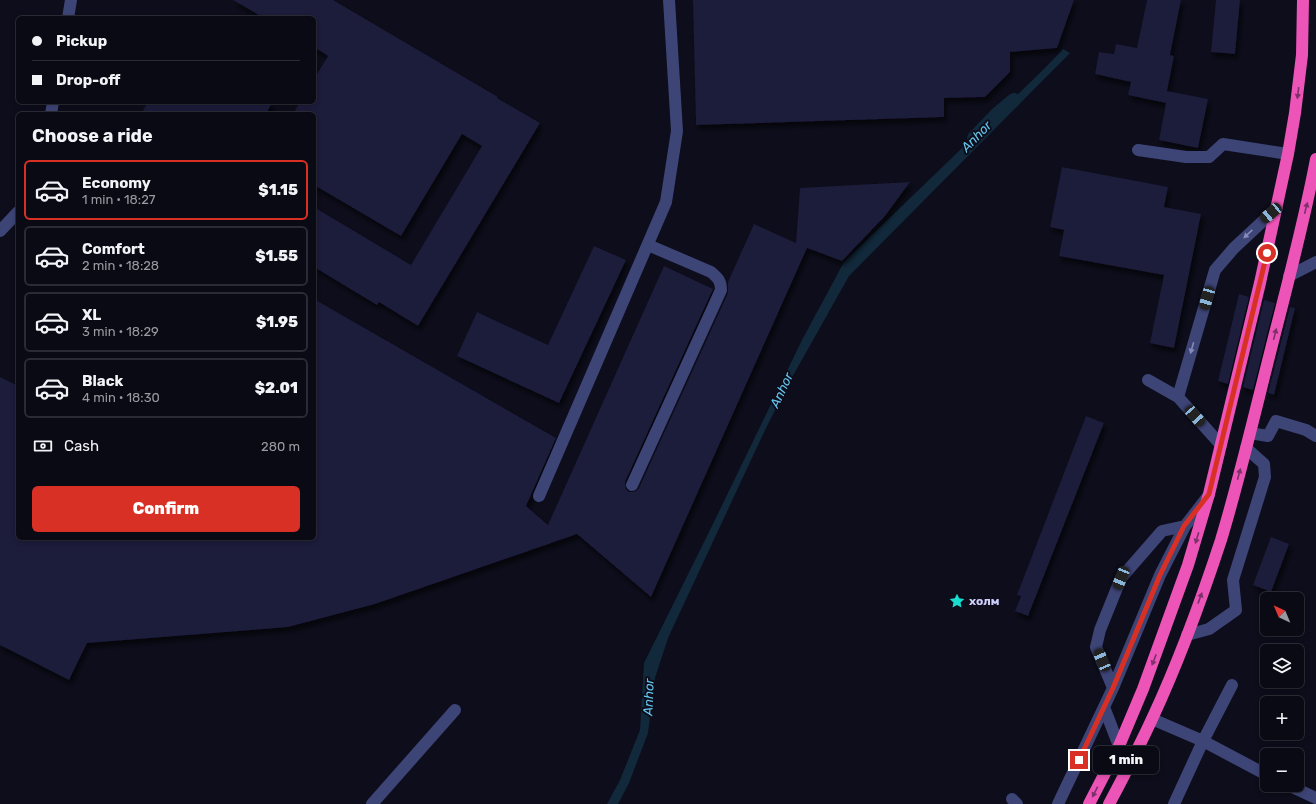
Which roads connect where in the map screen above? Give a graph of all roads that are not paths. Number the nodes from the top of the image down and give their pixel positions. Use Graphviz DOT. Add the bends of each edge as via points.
graph roads {
  1 [pos="71,0"];
  2 [pos="669,0"];
  3 [pos="1297,0"];
  4 [pos="1303,0"];
  5 [pos="68,16"];
  6 [pos="1302,55"];
  7 [pos="1138,150"];
  8 [pos="1288,154"];
  9 [pos="1316,159"];
  10 [pos="1277,208"];
  11 [pos="16,214"];
  12 [pos="0,231"];
  13 [pos="648,245"];
  14 [pos="1316,262"];
  15 [pos="1289,276"];
  16 [pos="1148,380"];
  17 [pos="1178,396"];
  18 [pos="1250,433"];
  19 [pos="1316,436"];
  20 [pos="1221,445"];
  21 [pos="1246,448"];
  22 [pos="632,484"];
  23 [pos="1209,494"];
  24 [pos="539,496"];
  25 [pos="1184,526"];
  26 [pos="1187,635"];
  27 [pos="1232,685"];
  28 [pos="1113,688"];
  29 [pos="1104,707"];
  30 [pos="455,710"];
  31 [pos="1152,719"];
  32 [pos="1203,742"];
  33 [pos="1119,746"];
  34 [pos="1260,771"];
  35 [pos="1303,792"];
  36 [pos="1316,798"];
  37 [pos="1057,802"];
  38 [pos="372,804"];
  39 [pos="1089,804"];
  40 [pos="1109,804"];
  41 [pos="1174,804"];
  1 -- 5 [label="street"];
  2 -- 13 [label="street" via="677,131 666,202"];
  3 -- 6 [label="highway"];
  4 -- 6 [label="highway"];
  6 -- 8 [label="highway, one-way"];
  7 -- 8 [label="street" via="1186,157 1209,157 1223,144"];
  8 -- 10 [label="highway"];
  15 -- 9 [label="highway, one-way"];
  10 -- 17 [label="street, one-way" via="1234,248 1215,270"];
  10 -- 20 [label="highway"];
  11 -- 12 [label="street"];
  13 -- 22 [label="street" via="711,272 721,282 721,290"];
  13 -- 24 [label="street"];
  14 -- 15 [label="street"];
  18 -- 15 [label="highway, one-way"];
  16 -- 17 [label="street"];
  17 -- 20 [label="street"];
  18 -- 19 [label="street" via="1268,436 1276,421 1306,430"];
  18 -- 21 [label="highway"];
  20 -- 23 [label="highway"];
  26 -- 21 [label="highway, one-way" via="1221,539"];
  21 -- 26 [label="street" via="1264,464 1265,477 1232,580 1236,610 1209,629"];
  23 -- 25 [label="street"];
  23 -- 33 [label="highway, one-way" via="1188,566 1143,689"];
  25 -- 28 [label="street" via="1160,575"];
  25 -- 28 [label="street" via="1162,531 1121,578 1100,630 1096,647"];
  26 -- 31 [label="highway"];
  27 -- 32 [label="street"];
  28 -- 29 [label="street"];
  29 -- 33 [label="street"];
  29 -- 37 [label="street"];
  30 -- 38 [label="street"];
  31 -- 32 [label="street"];
  31 -- 40 [label="highway"];
  32 -- 34 [label="street"];
  32 -- 41 [label="street"];
  33 -- 39 [label="highway, one-way"];
  35 -- 36 [label="street"];
}
